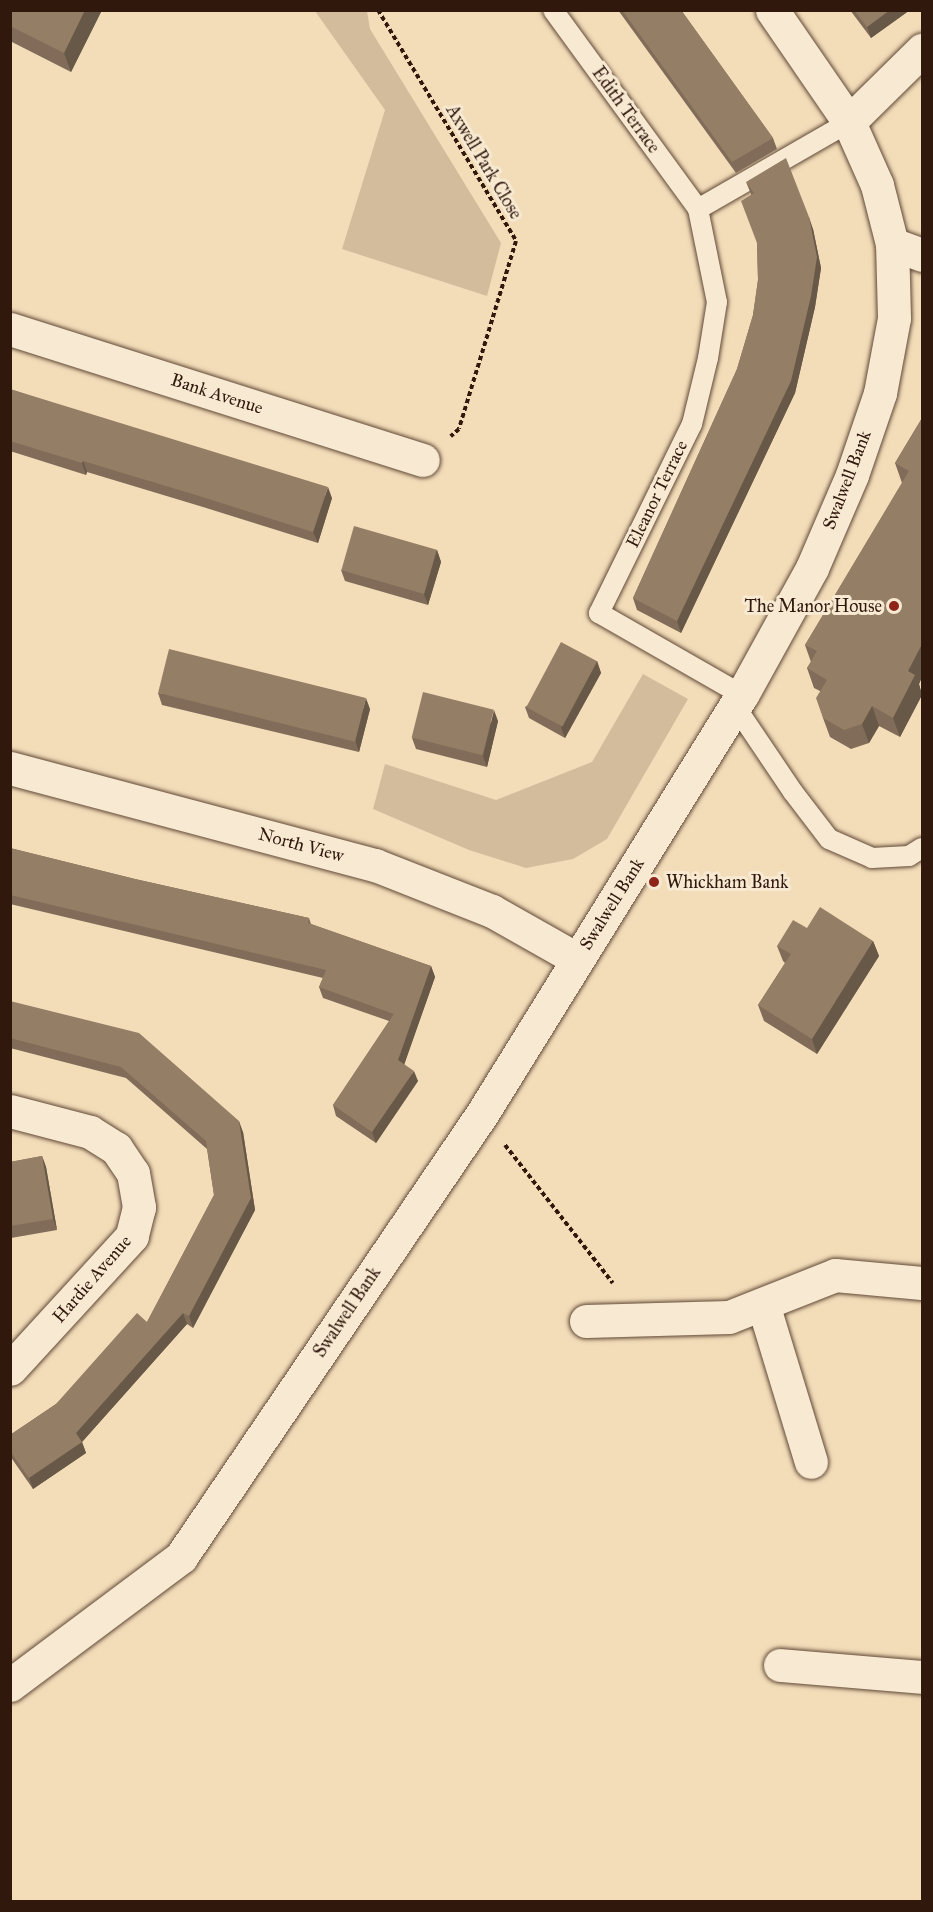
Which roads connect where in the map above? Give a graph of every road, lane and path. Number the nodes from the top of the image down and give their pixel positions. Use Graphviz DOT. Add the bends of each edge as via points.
graph roads {
  1 [pos="378,10"];
  2 [pos="553,10"];
  3 [pos="772,10"];
  4 [pos="922,50"];
  5 [pos="849,122"];
  6 [pos="698,209"];
  7 [pos="908,250"];
  8 [pos="10,329"];
  9 [pos="423,460"];
  10 [pos="738,700"];
  11 [pos="10,768"];
  12 [pos="922,848"];
  13 [pos="578,959"];
  14 [pos="10,1111"];
  15 [pos="482,1114"];
  16 [pos="922,1283"];
  17 [pos="763,1304"];
  18 [pos="641,1320"];
  19 [pos="586,1321"];
  20 [pos="10,1369"];
  21 [pos="811,1462"];
  22 [pos="780,1665"];
  23 [pos="922,1677"];
  24 [pos="10,1685"];
  1 -- 9 [label="path, Axwell Park Close" via="516,241 459,429"];
  2 -- 6 [label="lane, Edith Terrace"];
  3 -- 5 [label="street, Swalwell Bank"];
  4 -- 5 [label="street"];
  5 -- 6 [label="lane"];
  5 -- 7 [label="street, Swalwell Bank"];
  6 -- 10 [label="lane, Eleanor Terrace" via="717,302 692,424 599,614"];
  7 -- 10 [label="street, Swalwell Bank" via="880,393 852,475 812,568"];
  8 -- 9 [label="street, Bank Avenue"];
  10 -- 12 [label="lane" via="793,792 829,839 872,858 909,856"];
  10 -- 13 [label="street, Swalwell Bank"];
  11 -- 13 [label="street, North View" via="375,865 492,911"];
  13 -- 15 [label="street, Swalwell Bank"];
  14 -- 20 [label="street, Hardie Avenue" via="90,1132 116,1148 133,1173 139,1207 132,1236"];
  15 -- 18 [label="path"];
  15 -- 24 [label="street, Swalwell Bank" via="181,1557"];
  16 -- 17 [label="street" via="835,1275"];
  17 -- 18 [label="street" via="729,1317"];
  17 -- 21 [label="street"];
  18 -- 19 [label="street"];
  22 -- 23 [label="street"];
}
